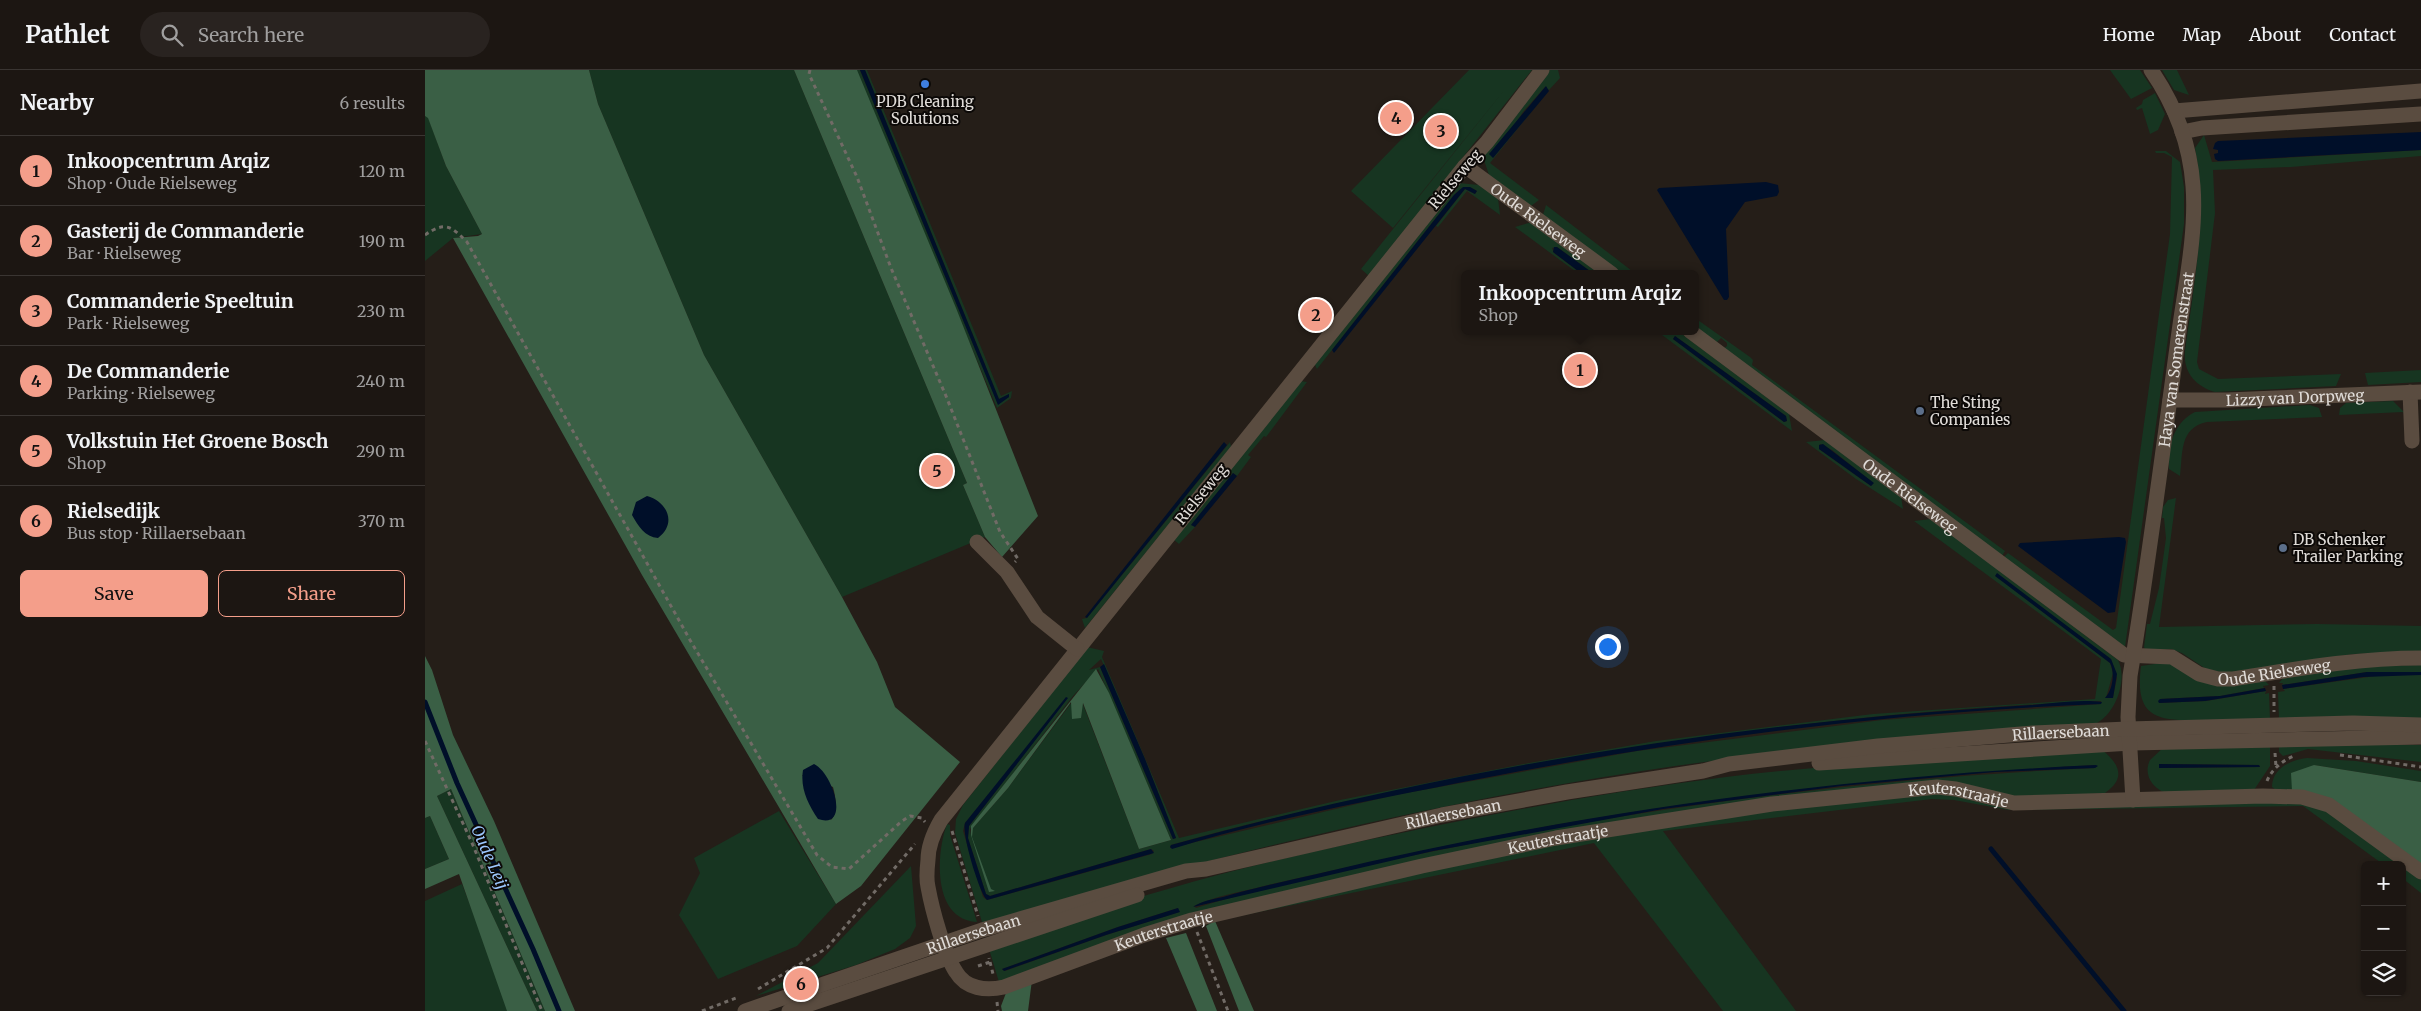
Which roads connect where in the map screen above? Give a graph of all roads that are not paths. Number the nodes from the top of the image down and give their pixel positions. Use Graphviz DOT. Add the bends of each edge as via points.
graph roads {
  1 [pos="1542,70"];
  2 [pos="2151,70"];
  3 [pos="2421,90"];
  4 [pos="2175,110"];
  5 [pos="2421,114"];
  6 [pos="2182,132"];
  7 [pos="1465,166"];
  8 [pos="1607,270"];
  9 [pos="1694,335"];
  10 [pos="2415,392"];
  11 [pos="2170,400"];
  12 [pos="2412,441"];
  13 [pos="977,542"];
  14 [pos="1077,649"];
  15 [pos="2133,657"];
  16 [pos="2421,658"];
  17 [pos="2421,725"];
  18 [pos="2130,736"];
  19 [pos="2421,737"];
  20 [pos="2133,800"];
  21 [pos="2421,872"];
  22 [pos="947,950"];
  23 [pos="956,972"];
  24 [pos="745,1011"];
  25 [pos="789,1011"];
  1 -- 7 [label="street, Rielseweg"];
  2 -- 4 [label="street, Haya van Somerenstraat"];
  3 -- 4 [label="street"];
  4 -- 6 [label="street, Haya van Somerenstraat"];
  5 -- 6 [label="street"];
  6 -- 11 [label="street, Haya van Somerenstraat" via="2191,172 2193,212"];
  7 -- 8 [label="street, Oude Rielseweg"];
  7 -- 14 [label="street, Rielseweg"];
  9 -- 15 [label="street, Oude Rielseweg" via="2124,655"];
  10 -- 11 [label="street, Lizzy van Dorpweg"];
  10 -- 12 [label="street"];
  11 -- 15 [label="street, Haya van Somerenstraat"];
  13 -- 14 [label="street" via="1007,572 1037,617"];
  14 -- 22 [label="street, Rielseweg" via="933,833 927,886"];
  15 -- 16 [label="street, Oude Rielseweg" via="2173,657 2199,674 2217,679 2381,658"];
  15 -- 18 [label="street" via="2128,697"];
  17 -- 18 [label="street, Rillaersebaan" via="2353,723"];
  18 -- 19 [label="street, Rillaersebaan"];
  18 -- 20 [label="street"];
  18 -- 22 [label="street, Rillaersebaan" via="1731,772 1703,771 1567,792 1442,816 1206,869 1189,878"];
  20 -- 21 [label="street, Keuterstraatje" via="2302,797 2329,805"];
  20 -- 23 [label="street, Keuterstraatje" via="2013,803 1937,787 1773,804 1546,840 1383,874 1192,920 997,989 972,986"];
  22 -- 23 [label="street, Rielseweg"];
  22 -- 24 [label="street, Rillaersebaan"];
  22 -- 25 [label="street, Rillaersebaan"];
}
